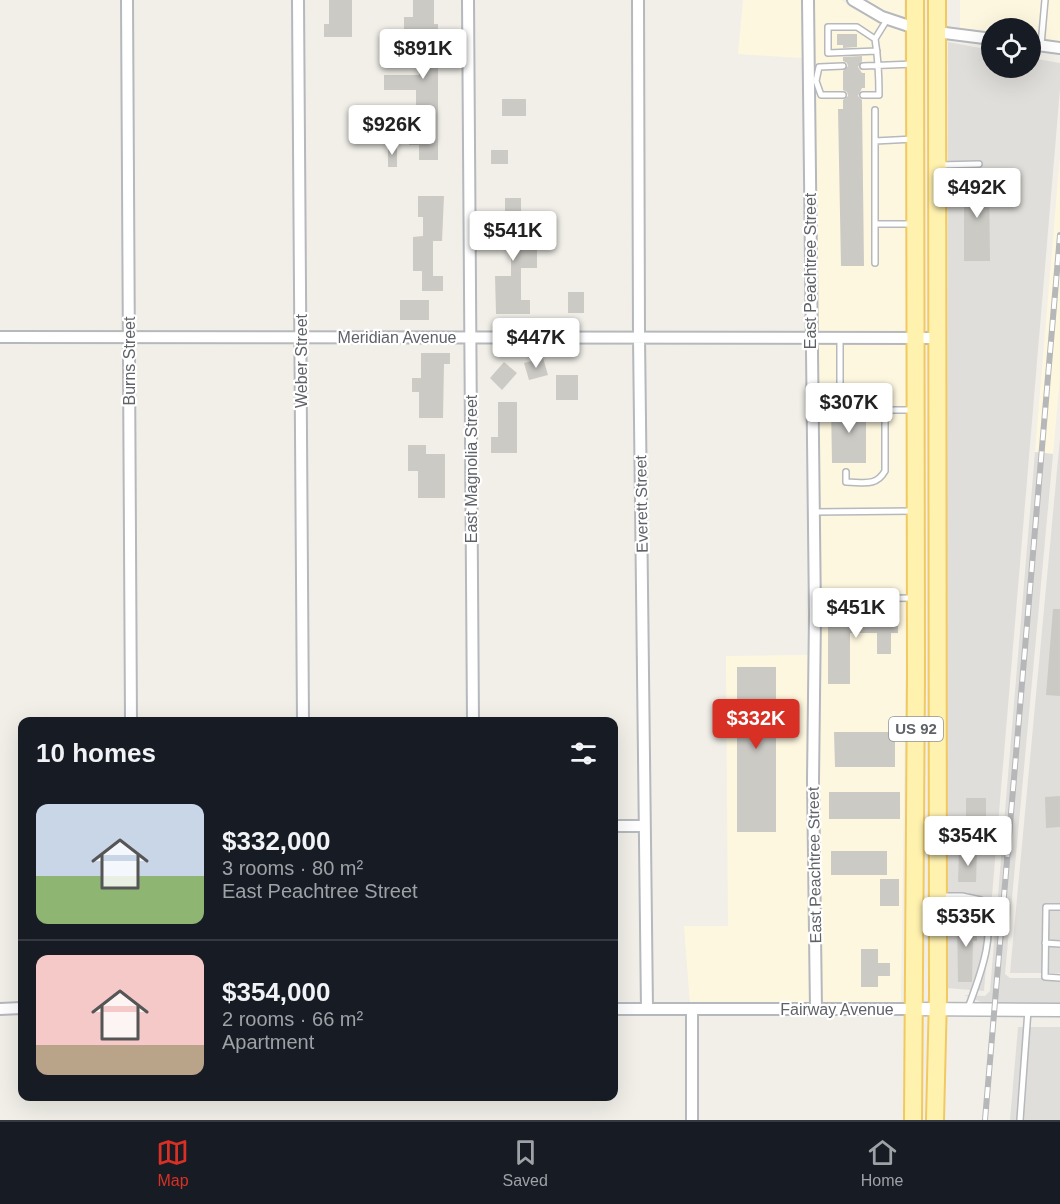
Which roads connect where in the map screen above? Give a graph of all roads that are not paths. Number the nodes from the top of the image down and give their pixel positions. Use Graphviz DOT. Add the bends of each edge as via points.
graph roads {
  1 [pos="127,0"];
  2 [pos="298,0"];
  3 [pos="468,0"];
  4 [pos="638,0"];
  5 [pos="808,0"];
  6 [pos="853,0"];
  7 [pos="915,0"];
  8 [pos="937,0"];
  9 [pos="1045,0"];
  10 [pos="888,18"];
  11 [pos="1041,20"];
  12 [pos="915,28"];
  13 [pos="937,32"];
  14 [pos="981,38"];
  15 [pos="876,39"];
  16 [pos="1041,46"];
  17 [pos="1060,48"];
  18 [pos="877,51"];
  19 [pos="915,64"];
  20 [pos="878,65"];
  21 [pos="843,66"];
  22 [pos="863,66"];
  23 [pos="812,81"];
  24 [pos="843,95"];
  25 [pos="863,95"];
  26 [pos="875,110"];
  27 [pos="915,139"];
  28 [pos="874,141"];
  29 [pos="937,162"];
  30 [pos="979,164"];
  31 [pos="874,224"];
  32 [pos="915,224"];
  33 [pos="874,263"];
  34 [pos="0,337"];
  35 [pos="469,337"];
  36 [pos="639,337"];
  37 [pos="129,338"];
  38 [pos="301,338"];
  39 [pos="810,338"];
  40 [pos="840,338"];
  41 [pos="915,338"];
  42 [pos="938,338"];
  43 [pos="885,410"];
  44 [pos="915,410"];
  45 [pos="846,471"];
  46 [pos="916,511"];
  47 [pos="813,512"];
  48 [pos="916,598"];
  49 [pos="814,599"];
  50 [pos="916,674"];
  51 [pos="938,674"];
  52 [pos="131,717"];
  53 [pos="303,717"];
  54 [pos="473,717"];
  55 [pos="618,826"];
  56 [pos="644,826"];
  57 [pos="938,896"];
  58 [pos="1060,907"];
  59 [pos="1045,944"];
  60 [pos="1060,944"];
  61 [pos="1060,978"];
  62 [pos="18,1008"];
  63 [pos="0,1009"];
  64 [pos="647,1009"];
  65 [pos="915,1009"];
  66 [pos="938,1009"];
  67 [pos="618,1010"];
  68 [pos="692,1010"];
  69 [pos="816,1010"];
  70 [pos="968,1010"];
  71 [pos="1028,1010"];
  72 [pos="1060,1010"];
  73 [pos="692,1120"];
  74 [pos="913,1120"];
  75 [pos="935,1120"];
  76 [pos="1020,1120"];
  1 -- 37 [label="street, Burns Street"];
  2 -- 38 [label="street, Weber Street"];
  3 -- 35 [label="street, East Magnolia Street"];
  4 -- 36 [label="street, Everett Street"];
  5 -- 23 [label="street, East Peachtree Street"];
  6 -- 10 [label="street"];
  7 -- 12 [label="main road, US 92"];
  8 -- 13 [label="main road, US 92"];
  9 -- 11 [label="lane"];
  10 -- 12 [label="street"];
  10 -- 15 [label="lane"];
  12 -- 19 [label="main road, US 92"];
  12 -- 29 [label="main road" via="926,50"];
  13 -- 14 [label="street"];
  13 -- 29 [label="main road, US 92"];
  15 -- 18 [label="lane"];
  15 -- 18 [label="lane" via="857,27 828,27 828,53"];
  16 -- 17 [label="street"];
  18 -- 20 [label="lane"];
  19 -- 20 [label="lane"];
  19 -- 27 [label="main road, US 92"];
  20 -- 22 [label="lane"];
  20 -- 25 [label="lane" via="879,95"];
  21 -- 23 [label="lane" via="819,67"];
  23 -- 24 [label="lane" via="821,95"];
  23 -- 39 [label="street, East Peachtree Street"];
  26 -- 28 [label="lane"];
  27 -- 28 [label="lane"];
  27 -- 32 [label="main road, US 92"];
  28 -- 31 [label="lane"];
  29 -- 30 [label="lane"];
  29 -- 42 [label="main road, US 92"];
  31 -- 32 [label="lane"];
  31 -- 33 [label="lane"];
  32 -- 41 [label="main road, US 92"];
  34 -- 37 [label="street, Meridian Avenue"];
  35 -- 36 [label="street, Meridian Avenue"];
  35 -- 38 [label="street, Meridian Avenue"];
  35 -- 54 [label="street, East Magnolia Street"];
  36 -- 39 [label="street, Meridian Avenue"];
  36 -- 56 [label="street, Everett Street"];
  37 -- 38 [label="street, Meridian Avenue"];
  37 -- 52 [label="street, Burns Street"];
  38 -- 53 [label="street, Weber Street"];
  39 -- 40 [label="street, Meridian Avenue"];
  39 -- 47 [label="street, East Peachtree Street"];
  40 -- 41 [label="street, Meridian Avenue"];
  40 -- 43 [label="lane" via="840,389 885,388"];
  41 -- 42 [label="street, Meridian Avenue"];
  41 -- 44 [label="main road, US 92"];
  42 -- 51 [label="main road, US 92"];
  43 -- 44 [label="lane"];
  43 -- 45 [label="lane" via="885,471 880,480 846,482"];
  44 -- 46 [label="main road, US 92"];
  46 -- 47 [label="lane"];
  46 -- 48 [label="main road, US 92"];
  47 -- 49 [label="street, East Peachtree Street"];
  48 -- 49 [label="lane"];
  48 -- 50 [label="main road, US 92"];
  49 -- 69 [label="street, East Peachtree Street"];
  50 -- 51 [label="main road"];
  50 -- 65 [label="main road, US 92"];
  51 -- 57 [label="main road, US 92"];
  55 -- 56 [label="street"];
  56 -- 64 [label="street, Everett Street"];
  57 -- 66 [label="main road, US 92"];
  57 -- 70 [label="lane" via="981,900 988,911 983,966"];
  58 -- 59 [label="lane" via="1046,907"];
  59 -- 60 [label="lane"];
  59 -- 61 [label="lane" via="1045,977"];
  62 -- 63 [label="street"];
  64 -- 67 [label="street, Fairway Avenue"];
  64 -- 68 [label="street, Fairway Avenue"];
  65 -- 66 [label="street, Fairway Avenue"];
  65 -- 69 [label="street, Fairway Avenue"];
  65 -- 74 [label="main road, US 92"];
  66 -- 70 [label="street, Fairway Avenue"];
  66 -- 75 [label="main road, US 92"];
  68 -- 69 [label="street, Fairway Avenue"];
  68 -- 73 [label="street"];
  70 -- 71 [label="street, Fairway Avenue"];
  71 -- 72 [label="street, Fairway Avenue"];
  71 -- 76 [label="lane"];
}
